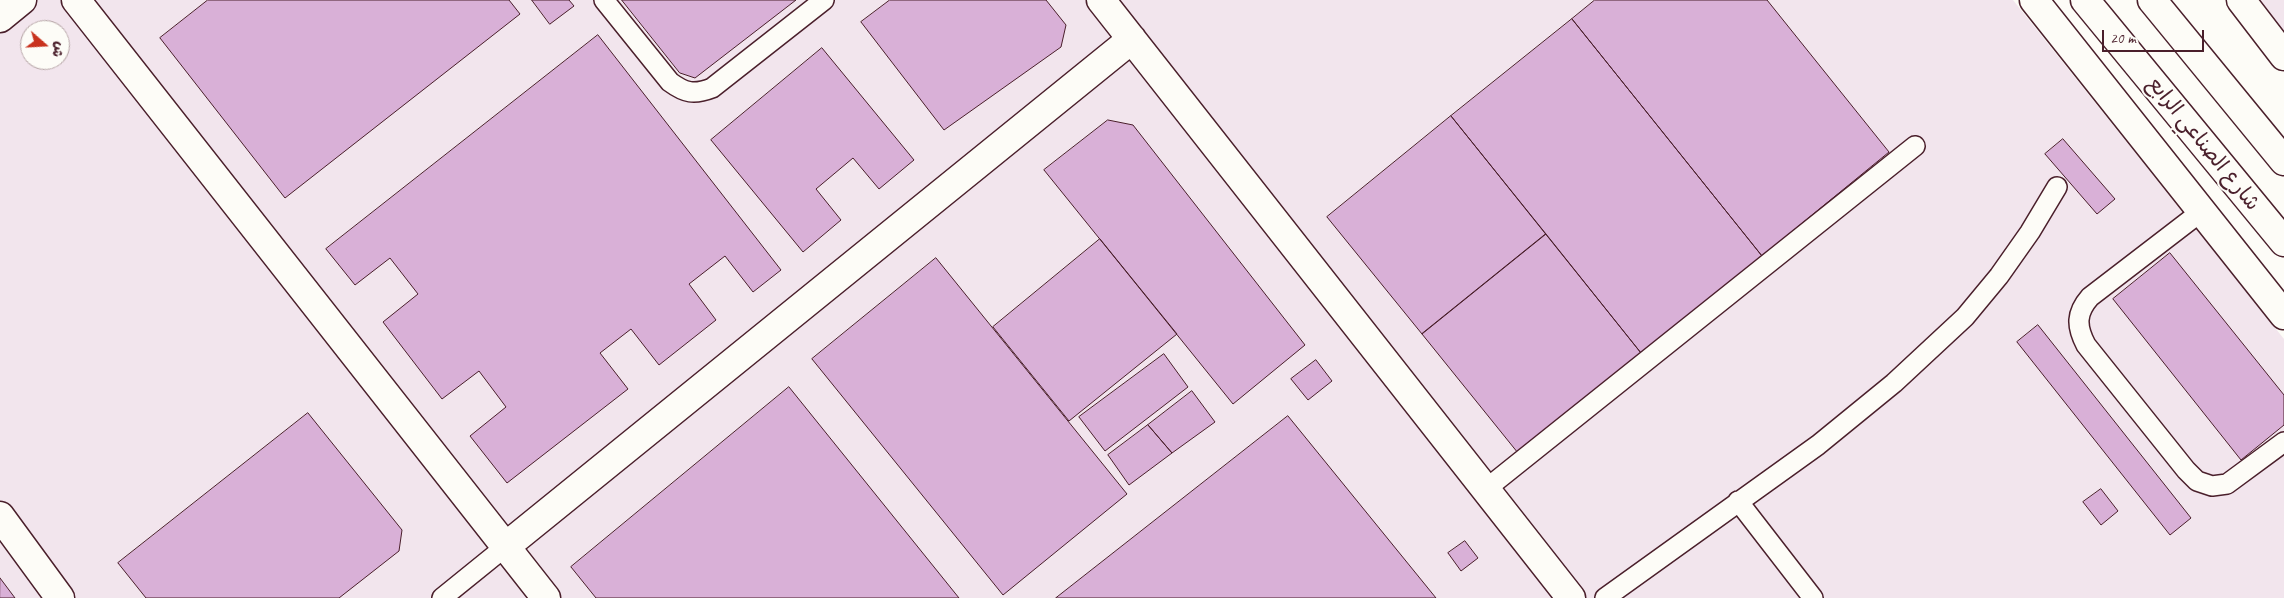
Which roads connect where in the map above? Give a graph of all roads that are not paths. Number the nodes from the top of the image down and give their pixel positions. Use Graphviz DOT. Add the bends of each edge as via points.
graph roads {
  1 [pos="22,0"];
  2 [pos="76,0"];
  3 [pos="604,0"];
  4 [pos="824,0"];
  5 [pos="1102,0"];
  6 [pos="2034,0"];
  7 [pos="2085,0"];
  8 [pos="2152,0"];
  9 [pos="2241,0"];
  10 [pos="0,18"];
  11 [pos="1132,39"];
  12 [pos="2284,56"];
  13 [pos="1915,146"];
  14 [pos="2284,161"];
  15 [pos="2057,187"];
  16 [pos="2202,211"];
  17 [pos="2284,242"];
  18 [pos="2284,315"];
  19 [pos="2284,442"];
  20 [pos="1486,489"];
  21 [pos="1738,501"];
  22 [pos="0,516"];
  23 [pos="506,547"];
  24 [pos="60,598"];
  25 [pos="442,598"];
  26 [pos="546,598"];
  27 [pos="1571,598"];
  28 [pos="1605,598"];
  29 [pos="1813,598"];
  1 -- 10 [label="street"];
  2 -- 23 [label="street"];
  3 -- 4 [label="lane" via="670,82 682,91 698,93 712,88"];
  5 -- 11 [label="street"];
  6 -- 16 [label="street"];
  7 -- 17 [label="street, شارع الصناعي الرابع"];
  8 -- 14 [label="street"];
  9 -- 12 [label="street"];
  11 -- 20 [label="street"];
  11 -- 23 [label="street"];
  13 -- 20 [label="lane"];
  15 -- 21 [label="lane" via="2020,247 1965,317 1894,383 1818,444"];
  16 -- 18 [label="street"];
  16 -- 19 [label="lane" via="2090,297 2078,319 2079,332 2086,345 2198,481 2212,486 2227,484"];
  20 -- 27 [label="street"];
  21 -- 28 [label="lane"];
  21 -- 29 [label="lane"];
  22 -- 24 [label="street"];
  23 -- 25 [label="lane"];
  23 -- 26 [label="street"];
}
